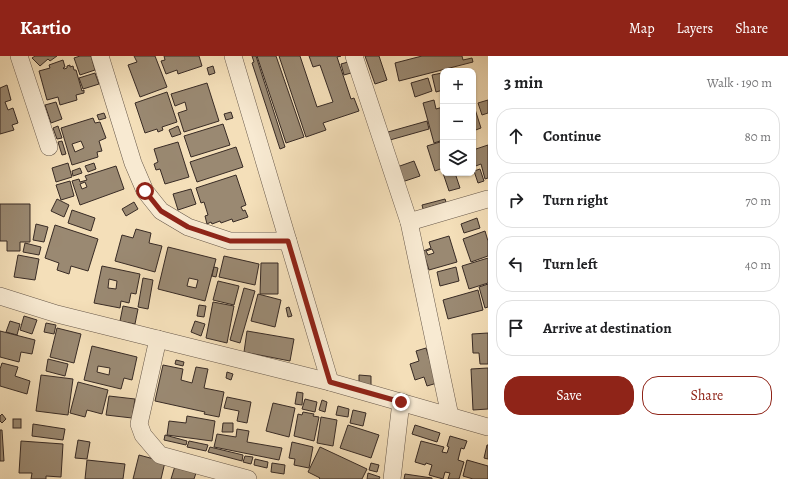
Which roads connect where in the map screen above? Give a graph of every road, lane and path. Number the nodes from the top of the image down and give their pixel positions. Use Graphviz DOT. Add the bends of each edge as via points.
graph roads {
  1 [pos="19,56"];
  2 [pos="100,56"];
  3 [pos="233,56"];
  4 [pos="354,56"];
  5 [pos="49,147"];
  6 [pos="488,199"];
  7 [pos="409,222"];
  8 [pos="288,241"];
  9 [pos="0,296"];
  10 [pos="158,339"];
  11 [pos="330,382"];
  12 [pos="401,402"];
  13 [pos="450,416"];
  14 [pos="488,427"];
  15 [pos="248,479"];
  16 [pos="392,479"];
  1 -- 5 [label="street"];
  2 -- 8 [label="street" via="145,191 161,211 188,227 230,241"];
  3 -- 8 [label="street"];
  4 -- 7 [label="street"];
  6 -- 7 [label="street"];
  7 -- 13 [label="street"];
  8 -- 11 [label="street"];
  9 -- 10 [label="street" via="57,314"];
  10 -- 11 [label="street"];
  10 -- 15 [label="street" via="139,424 143,435 160,455"];
  11 -- 12 [label="street"];
  12 -- 13 [label="street"];
  12 -- 16 [label="street"];
  13 -- 14 [label="street"];
}
